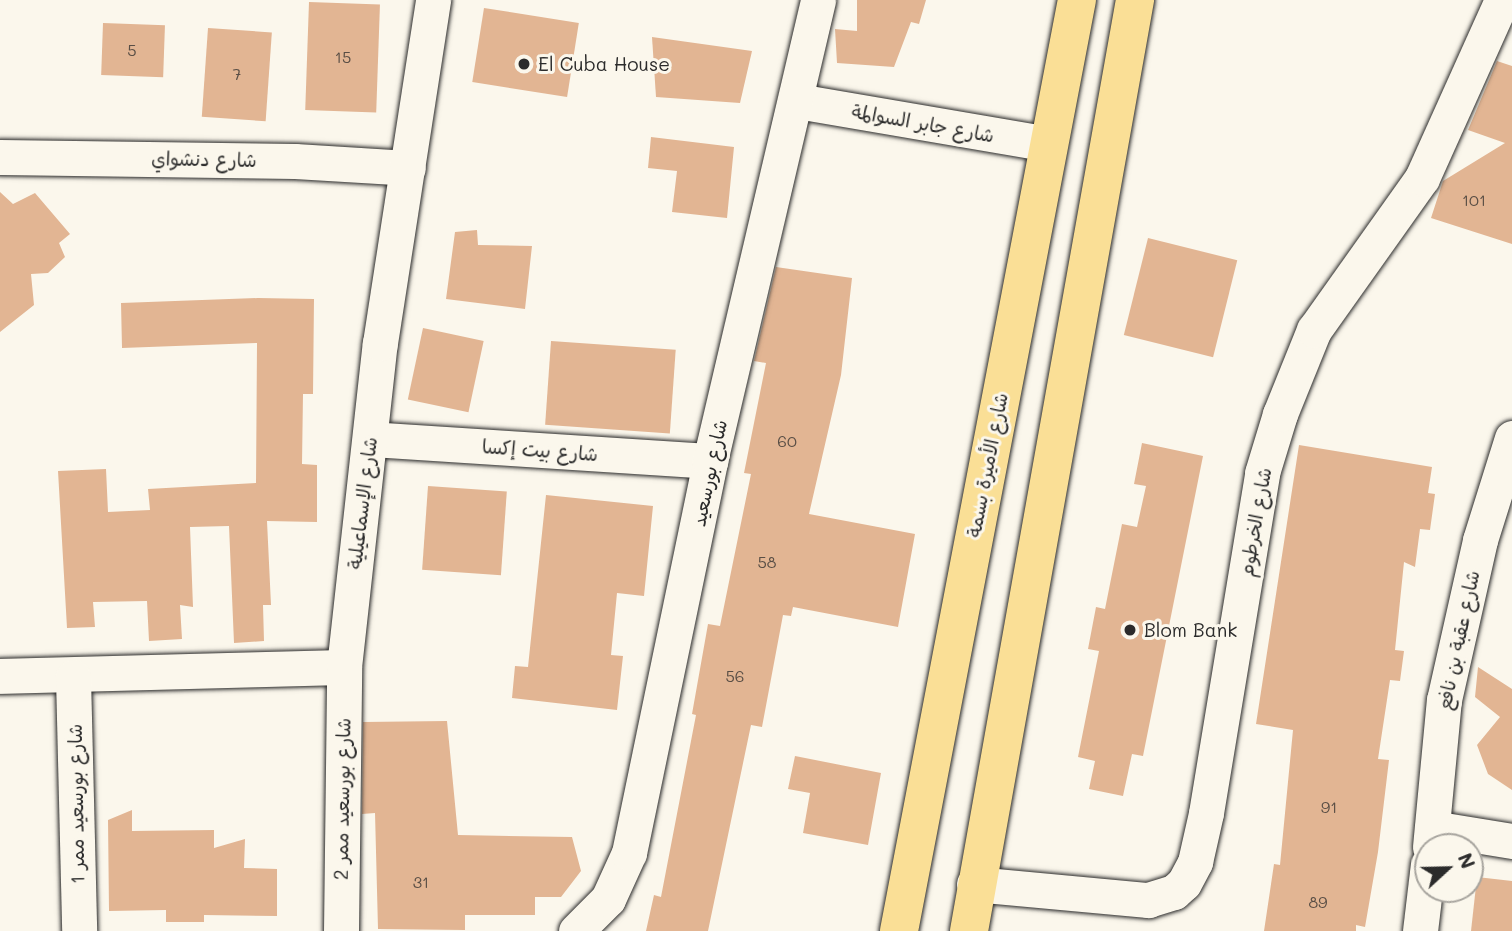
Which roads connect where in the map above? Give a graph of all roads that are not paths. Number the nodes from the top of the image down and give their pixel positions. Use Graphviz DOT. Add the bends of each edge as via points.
graph roads {
  1 [pos="433,0"];
  2 [pos="818,0"];
  3 [pos="1077,0"];
  4 [pos="1135,0"];
  5 [pos="1502,0"];
  6 [pos="797,101"];
  7 [pos="1049,144"];
  8 [pos="0,157"];
  9 [pos="408,168"];
  10 [pos="1512,438"];
  11 [pos="370,439"];
  12 [pos="710,461"];
  13 [pos="344,667"];
  14 [pos="0,676"];
  15 [pos="73,677"];
  16 [pos="1431,833"];
  17 [pos="1484,840"];
  18 [pos="1512,841"];
  19 [pos="974,884"];
  20 [pos="1423,903"];
  21 [pos="79,931"];
  22 [pos="341,931"];
  23 [pos="576,931"];
  24 [pos="899,931"];
  25 [pos="969,931"];
  26 [pos="1420,931"];
  1 -- 9 [label="street, شارع الإسماعيلية"];
  2 -- 6 [label="street, شارع بورسعيد"];
  3 -- 7 [label="main road, شارع الأميرة بسمة"];
  4 -- 19 [label="main road"];
  5 -- 19 [label="street, شارع الخرطوم" via="1422,178 1314,330 1280,414 1262,474 1206,813 1195,862 1184,883 1174,892 1148,900"];
  6 -- 7 [label="street, شارع جابر السوالمة"];
  6 -- 12 [label="street, شارع بورسعيد"];
  7 -- 24 [label="main road, شارع الأميرة بسمة"];
  8 -- 9 [label="street, شارع دنشواي" via="295,161"];
  9 -- 11 [label="street, شارع الإسماعيلية"];
  10 -- 16 [label="street, شارع عقبة بن نافع" via="1480,540 1444,700"];
  11 -- 12 [label="street, شارع بيت إكسا"];
  11 -- 13 [label="street, شارع الإسماعيلية"];
  12 -- 23 [label="street, شارع بورسعيد" via="629,853 608,899"];
  13 -- 15 [label="street"];
  13 -- 22 [label="street, شارع بورسعيد ممر 2"];
  14 -- 15 [label="street"];
  15 -- 21 [label="street, شارع بورسعيد ممر 1"];
  17 -- 18 [label="street"];
  19 -- 25 [label="main road"];
  20 -- 26 [label="street"];
}
